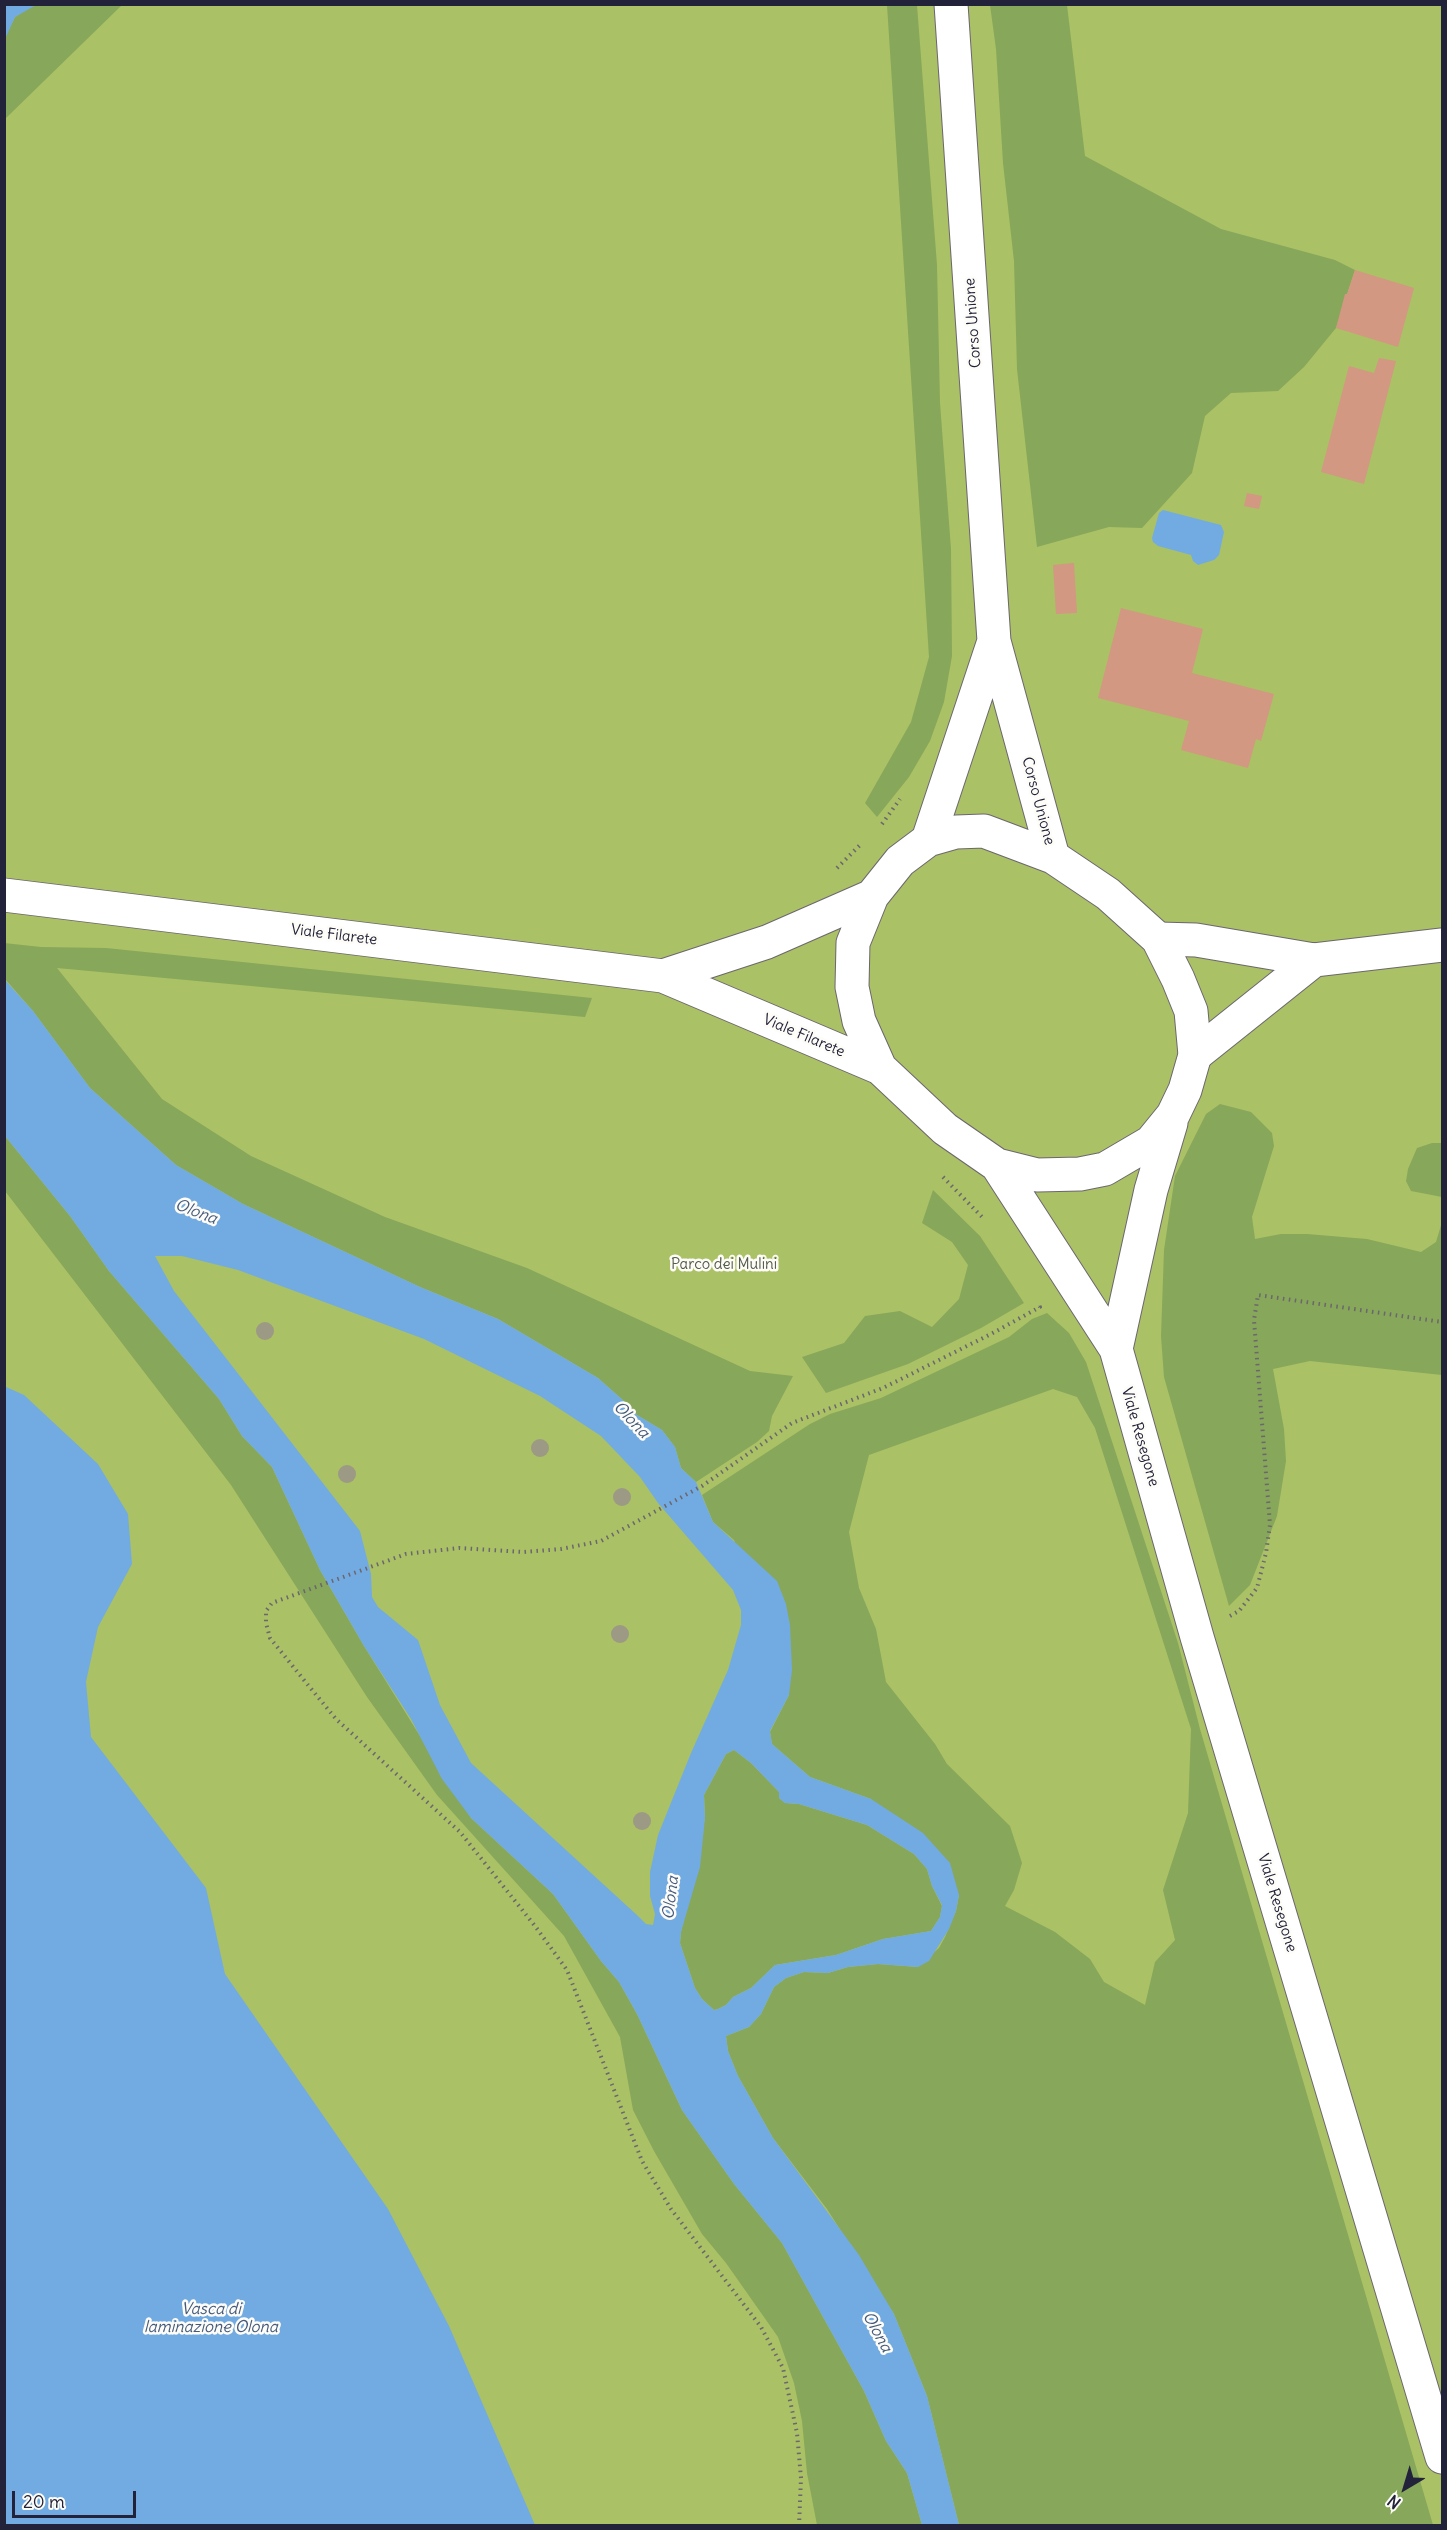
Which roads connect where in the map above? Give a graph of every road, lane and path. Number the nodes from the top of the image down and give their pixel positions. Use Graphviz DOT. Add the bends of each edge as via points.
graph roads {
  1 [pos="951,4"];
  2 [pos="994,640"];
  3 [pos="902,796"];
  4 [pos="881,825"];
  5 [pos="928,840"];
  6 [pos="864,841"];
  7 [pos="1053,857"];
  8 [pos="835,870"];
  9 [pos="4,895"];
  10 [pos="872,896"];
  11 [pos="1158,939"];
  12 [pos="1443,945"];
  13 [pos="1314,960"];
  14 [pos="663,976"];
  15 [pos="1195,1055"];
  16 [pos="880,1068"];
  17 [pos="1173,1115"];
  18 [pos="997,1165"];
  19 [pos="937,1171"];
  20 [pos="988,1225"];
  21 [pos="1036,1299"];
  22 [pos="1443,1322"];
  23 [pos="1116,1348"];
  24 [pos="1197,1637"];
  25 [pos="1443,2457"];
  26 [pos="800,2526"];
  1 -- 2 [label="street, Corso Unione"];
  2 -- 5 [label="street, Corso Unione"];
  2 -- 7 [label="street, Corso Unione"];
  3 -- 4 [label="path"];
  5 -- 7 [label="street" via="956,832 984,831"];
  5 -- 10 [label="street" via="900,861"];
  6 -- 8 [label="path"];
  7 -- 11 [label="street" via="1108,894"];
  9 -- 14 [label="street, Viale Filarete"];
  10 -- 14 [label="street, Viale Filarete" via="767,942"];
  10 -- 16 [label="street" via="854,943 852,987 859,1022"];
  11 -- 13 [label="street" via="1196,940"];
  11 -- 15 [label="street" via="1191,1011"];
  12 -- 13 [label="street"];
  13 -- 15 [label="street"];
  14 -- 16 [label="street, Viale Filarete"];
  15 -- 17 [label="street"];
  16 -- 18 [label="street" via="945,1128"];
  17 -- 18 [label="street" via="1151,1142 1105,1169 1037,1175"];
  17 -- 23 [label="street, Viale Resegone" via="1151,1190"];
  18 -- 23 [label="street, Viale Resegone"];
  19 -- 20 [label="path"];
  21 -- 26 [label="path" via="1040,1307 883,1388 792,1423 702,1485 601,1541 524,1552 459,1548 425,1551 384,1560 272,1603 266,1611 270,1638 336,1719 460,1832 567,1970 642,2161 671,2209 750,2311 783,2368 797,2433"];
  22 -- 24 [label="path" via="1258,1295 1254,1320 1270,1525 1266,1553 1257,1588 1239,1611"];
  23 -- 24 [label="street, Viale Resegone"];
  24 -- 25 [label="street, Viale Resegone"];
}
